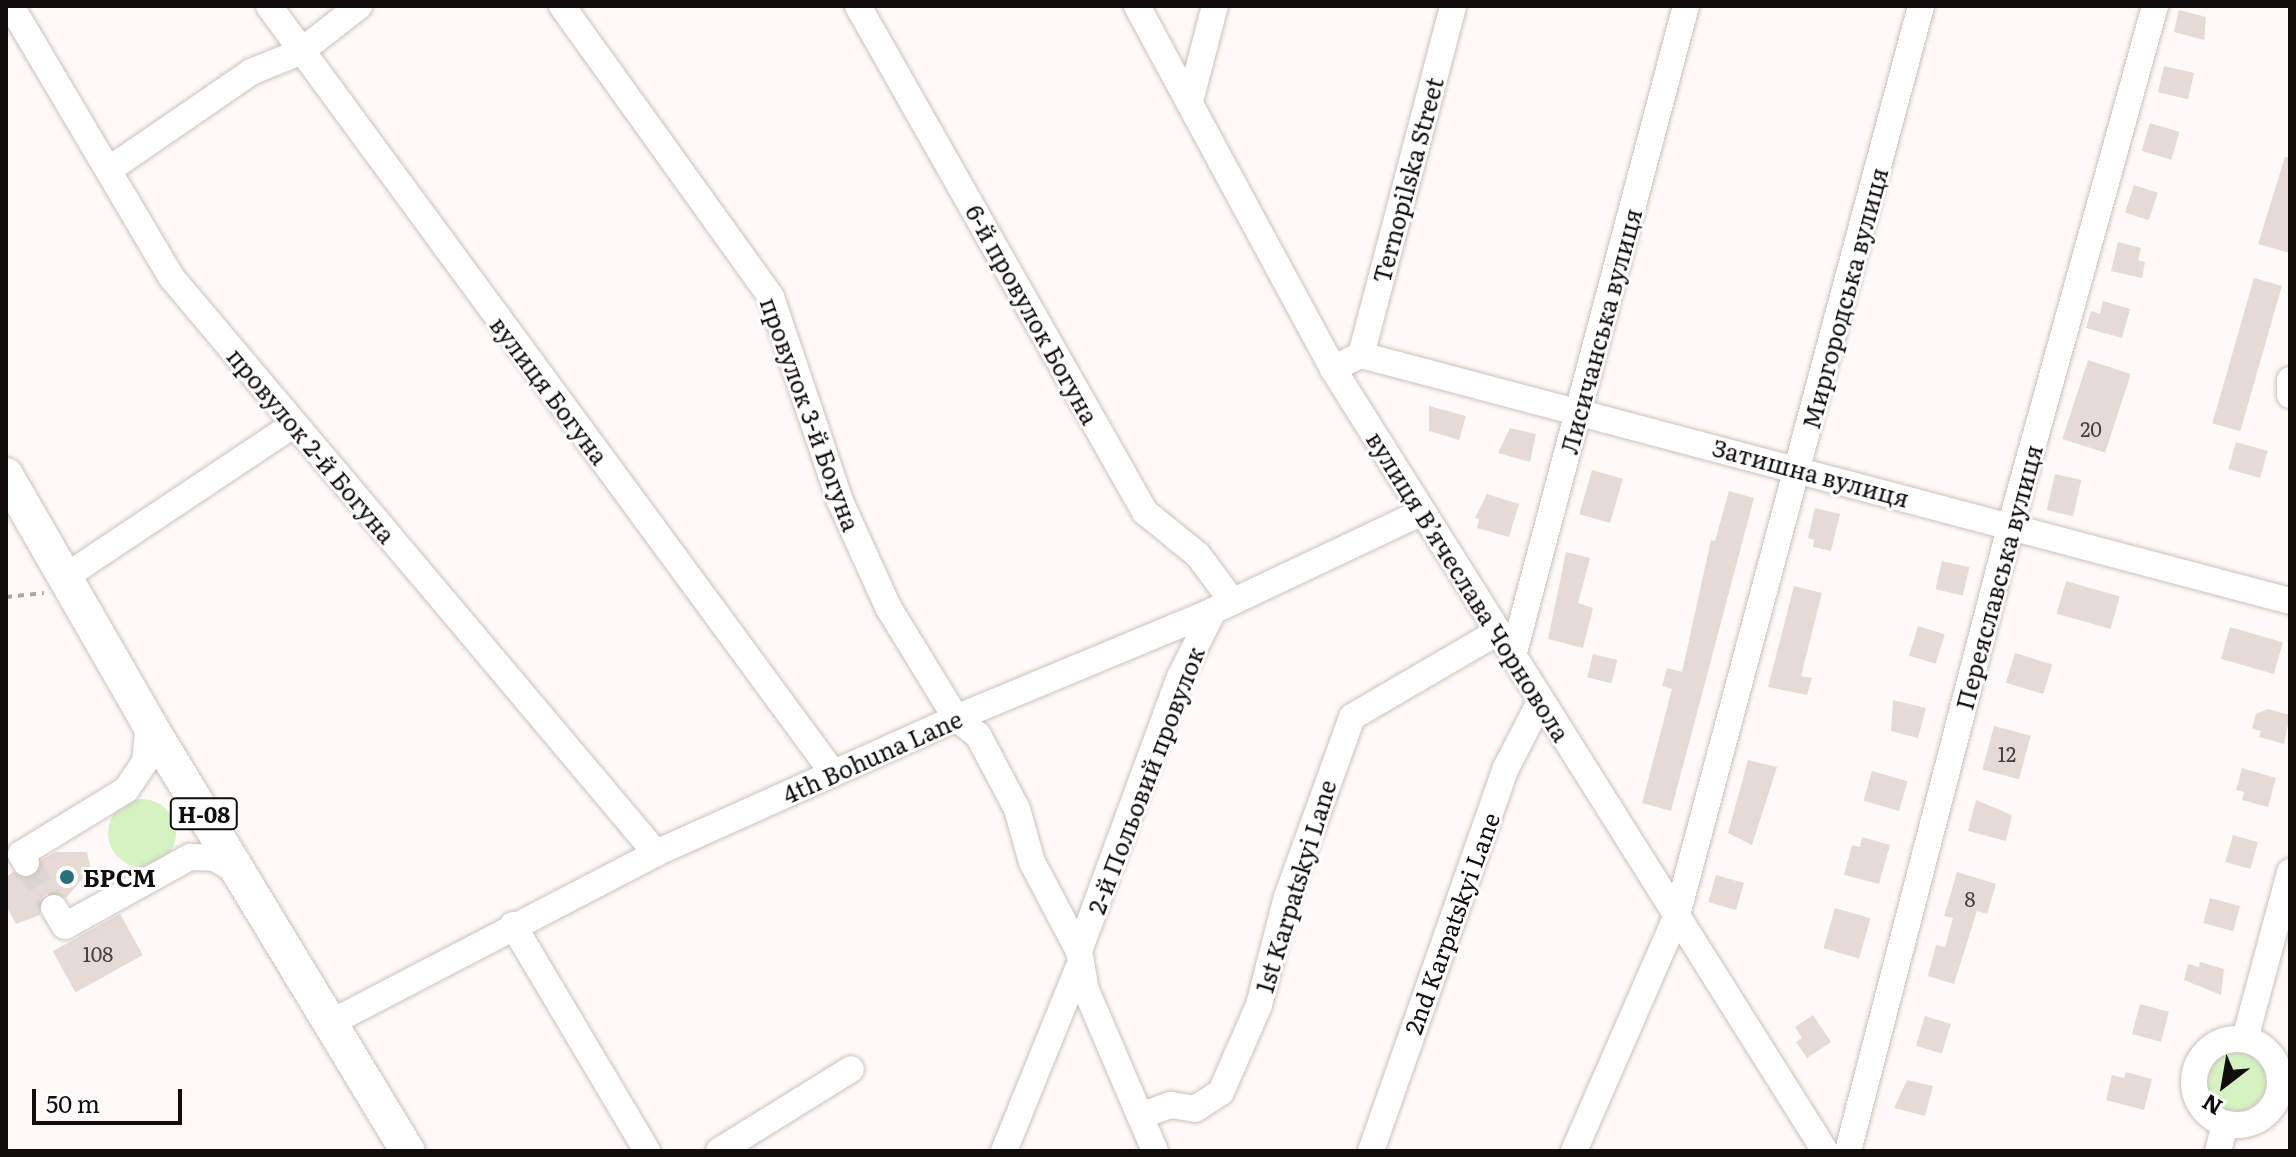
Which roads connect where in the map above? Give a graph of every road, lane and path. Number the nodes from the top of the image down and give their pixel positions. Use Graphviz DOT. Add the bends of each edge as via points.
graph roads {
  1 [pos="11,6"];
  2 [pos="269,6"];
  3 [pos="359,6"];
  4 [pos="562,6"];
  5 [pos="858,6"];
  6 [pos="1137,6"];
  7 [pos="1215,6"];
  8 [pos="1453,6"];
  9 [pos="1686,6"];
  10 [pos="1921,6"];
  11 [pos="2155,6"];
  12 [pos="300,52"];
  13 [pos="1190,101"];
  14 [pos="110,169"];
  15 [pos="1361,355"];
  16 [pos="1333,369"];
  17 [pos="2290,380"];
  18 [pos="2290,395"];
  19 [pos="1578,412"];
  20 [pos="294,424"];
  21 [pos="1799,469"];
  22 [pos="6,475"];
  23 [pos="1422,512"];
  24 [pos="2011,524"];
  25 [pos="65,577"];
  26 [pos="6,597"];
  27 [pos="2290,601"];
  28 [pos="1223,606"];
  29 [pos="1496,633"];
  30 [pos="1513,656"];
  31 [pos="1541,700"];
  32 [pos="956,718"];
  33 [pos="149,724"];
  34 [pos="833,773"];
  35 [pos="656,853"];
  36 [pos="26,863"];
  37 [pos="2290,872"];
  38 [pos="241,874"];
  39 [pos="54,908"];
  40 [pos="1677,915"];
  41 [pos="513,925"];
  42 [pos="1078,960"];
  43 [pos="332,1022"];
  44 [pos="2245,1039"];
  45 [pos="851,1069"];
  46 [pos="1140,1116"];
  47 [pos="2225,1124"];
  48 [pos="408,1151"];
  49 [pos="647,1151"];
  50 [pos="719,1151"];
  51 [pos="1004,1151"];
  52 [pos="1155,1151"];
  53 [pos="1371,1151"];
  54 [pos="1574,1151"];
  55 [pos="1825,1151"];
  56 [pos="1848,1151"];
  57 [pos="2218,1151"];
  1 -- 14 [label="street, провулок 2-й Богуна"];
  2 -- 12 [label="street, вулиця Богуна"];
  3 -- 12 [label="street"];
  4 -- 32 [label="street, провулок 3-й Богуна" via="771,297 840,501 888,607"];
  5 -- 28 [label="street, 6-й провулок Богуна" via="1145,512 1198,555"];
  6 -- 13 [label="street, вулиця Вʼячеслава Чорновола"];
  7 -- 13 [label="street"];
  8 -- 15 [label="street, Ternopilska Street"];
  9 -- 19 [label="street, Лисичанська вулиця"];
  10 -- 21 [label="street, Миргородська вулиця"];
  11 -- 24 [label="street, Переяславська вулиця"];
  12 -- 14 [label="street" via="251,72"];
  12 -- 34 [label="street, вулиця Богуна"];
  13 -- 16 [label="street, вулиця Вʼячеслава Чорновола"];
  14 -- 20 [label="street, провулок 2-й Богуна" via="172,278"];
  15 -- 16 [label="street"];
  15 -- 19 [label="street, Затишна вулиця"];
  16 -- 23 [label="street, вулиця Вʼячеслава Чорновола"];
  17 -- 18 [label="street"];
  19 -- 21 [label="street, Затишна вулиця"];
  19 -- 30 [label="street, Лисичанська вулиця"];
  20 -- 25 [label="street"];
  20 -- 35 [label="street, провулок 2-й Богуна"];
  21 -- 24 [label="street, Затишна вулиця"];
  21 -- 40 [label="street, Миргородська вулиця"];
  22 -- 25 [label="main road, Н-08"];
  23 -- 28 [label="street, 4th Bohuna Lane"];
  23 -- 29 [label="street, вулиця Вʼячеслава Чорновола"];
  24 -- 27 [label="street, Затишна вулиця"];
  24 -- 56 [label="street, Переяславська вулиця"];
  25 -- 26 [label="path" via="38,597"];
  25 -- 33 [label="main road, Н-08"];
  28 -- 32 [label="street, 4th Bohuna Lane"];
  28 -- 42 [label="street, 2-й Польовий провулок" via="1180,677"];
  29 -- 30 [label="street, вулиця Вʼячеслава Чорновола"];
  29 -- 46 [label="street, 1st Karpatskyi Lane" via="1352,717 1287,897 1259,1005 1221,1092 1195,1109 1171,1105"];
  30 -- 31 [label="street, вулиця Вʼячеслава Чорновола"];
  31 -- 40 [label="street, вулиця Вʼячеслава Чорновола"];
  31 -- 53 [label="street, 2nd Karpatskyi Lane" via="1506,768"];
  32 -- 34 [label="street, 4th Bohuna Lane"];
  32 -- 42 [label="street, провулок 3-й Богуна" via="985,748 1017,809 1048,900"];
  33 -- 36 [label="street" via="145,762 126,790 21,854"];
  33 -- 38 [label="main road, Н-08"];
  34 -- 35 [label="street, 4th Bohuna Lane"];
  35 -- 41 [label="street, 4th Bohuna Lane"];
  37 -- 44 [label="street"];
  38 -- 39 [label="street" via="215,858 190,857 65,926"];
  38 -- 43 [label="main road, Н-08"];
  40 -- 54 [label="street, Миргородська вулиця"];
  40 -- 55 [label="street, вулиця Вʼячеслава Чорновола"];
  41 -- 43 [label="street, 4th Bohuna Lane"];
  41 -- 49 [label="street"];
  42 -- 46 [label="street, провулок 3-й Богуна"];
  42 -- 51 [label="street, 2-й Польовий провулок"];
  43 -- 48 [label="main road, Н-08"];
  44 -- 47 [label="street" via="2216,1043 2196,1065 2194,1094 2201,1107"];
  44 -- 47 [label="street" via="2258,1044 2277,1065 2279,1092 2264,1116 2239,1126"];
  45 -- 50 [label="street"];
  46 -- 52 [label="street"];
  47 -- 57 [label="street"];
}
